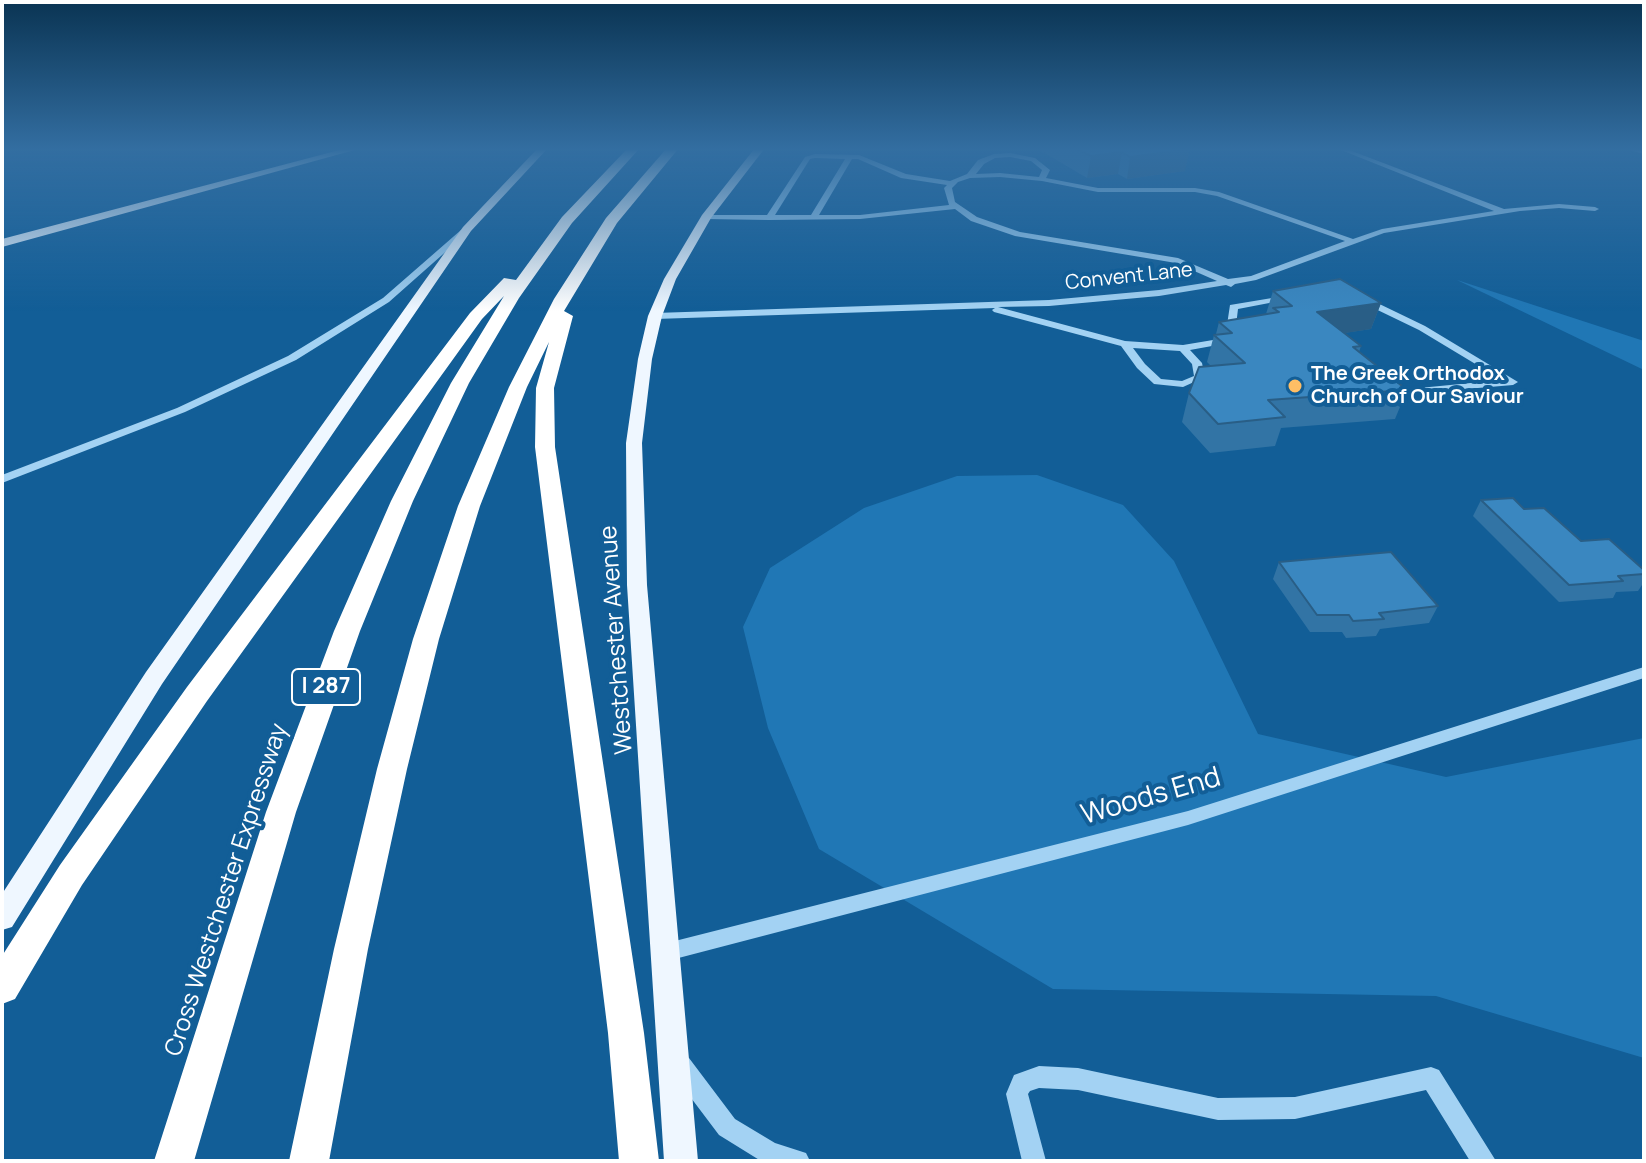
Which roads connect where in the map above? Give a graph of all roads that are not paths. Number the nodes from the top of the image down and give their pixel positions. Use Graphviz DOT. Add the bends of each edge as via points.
graph roads {
  1 [pos="154,202"];
  2 [pos="491,202"];
  3 [pos="582,202"];
  4 [pos="627,202"];
  5 [pos="718,202"];
  6 [pos="779,202"];
  7 [pos="823,202"];
  8 [pos="952,202"];
  9 [pos="1242,202"];
  10 [pos="1480,202"];
  11 [pos="955,207"];
  12 [pos="1595,209"];
  13 [pos="1503,211"];
  14 [pos="706,217"];
  15 [pos="769,218"];
  16 [pos="813,218"];
  17 [pos="467,229"];
  18 [pos="1355,242"];
  19 [pos="2,243"];
  20 [pos="549,244"];
  21 [pos="579,271"];
  22 [pos="1231,284"];
  23 [pos="1353,294"];
  24 [pos="1293,296"];
  25 [pos="981,305"];
  26 [pos="655,316"];
  27 [pos="1125,344"];
  28 [pos="1183,348"];
  29 [pos="1387,394"];
  30 [pos="2,479"];
  31 [pos="1644,672"];
  32 [pos="2,918"];
  33 [pos="667,952"];
  34 [pos="2,987"];
  35 [pos="673,1057"];
  36 [pos="174,1161"];
  37 [pos="309,1161"];
  38 [pos="639,1161"];
  39 [pos="681,1161"];
  40 [pos="798,1161"];
  41 [pos="1034,1161"];
  42 [pos="1484,1161"];
  1 -- 19 [label="main road"];
  2 -- 17 [label="main road"];
  3 -- 20 [label="highway, Cross Westchester Expressway / I 287"];
  4 -- 21 [label="highway"];
  5 -- 14 [label="main road, Westchester Avenue"];
  6 -- 15 [label="street"];
  7 -- 16 [label="street"];
  8 -- 11 [label="street"];
  9 -- 18 [label="street"];
  10 -- 13 [label="street"];
  11 -- 16 [label="street"];
  11 -- 22 [label="street" via="1018,234 1178,261"];
  12 -- 13 [label="street, Convent Lane"];
  13 -- 18 [label="street, Convent Lane" via="1382,231"];
  14 -- 15 [label="street"];
  14 -- 26 [label="main road, Westchester Avenue"];
  15 -- 16 [label="street"];
  17 -- 30 [label="street" via="386,300 292,358 181,410"];
  17 -- 32 [label="main road" via="154,678"];
  18 -- 22 [label="street, Convent Lane"];
  20 -- 34 [label="highway" via="476,316 307,545 126,795"];
  20 -- 36 [label="highway, Cross Westchester Expressway / I 287" via="460,383 357,605 281,812"];
  21 -- 37 [label="highway" via="504,419 437,602 379,821"];
  21 -- 38 [label="highway" via="549,370 544,427"];
  22 -- 25 [label="street, Convent Lane"];
  23 -- 29 [label="street" via="1513,382"];
  24 -- 28 [label="street" via="1233,307 1230,340"];
  25 -- 26 [label="street, Convent Lane"];
  25 -- 27 [label="street"];
  26 -- 33 [label="main road, Westchester Avenue" via="638,399 633,494"];
  27 -- 28 [label="street"];
  27 -- 28 [label="street" via="1158,382 1183,384 1200,377 1197,363"];
  31 -- 33 [label="street, Woods End" via="1188,818"];
  33 -- 35 [label="main road, Westchester Avenue"];
  35 -- 39 [label="main road, Westchester Avenue"];
  35 -- 40 [label="street" via="727,1127 770,1153"];
  41 -- 42 [label="street" via="1017,1094 1022,1083 1039,1077 1078,1079 1218,1109 1295,1108 1431,1078"];
}
